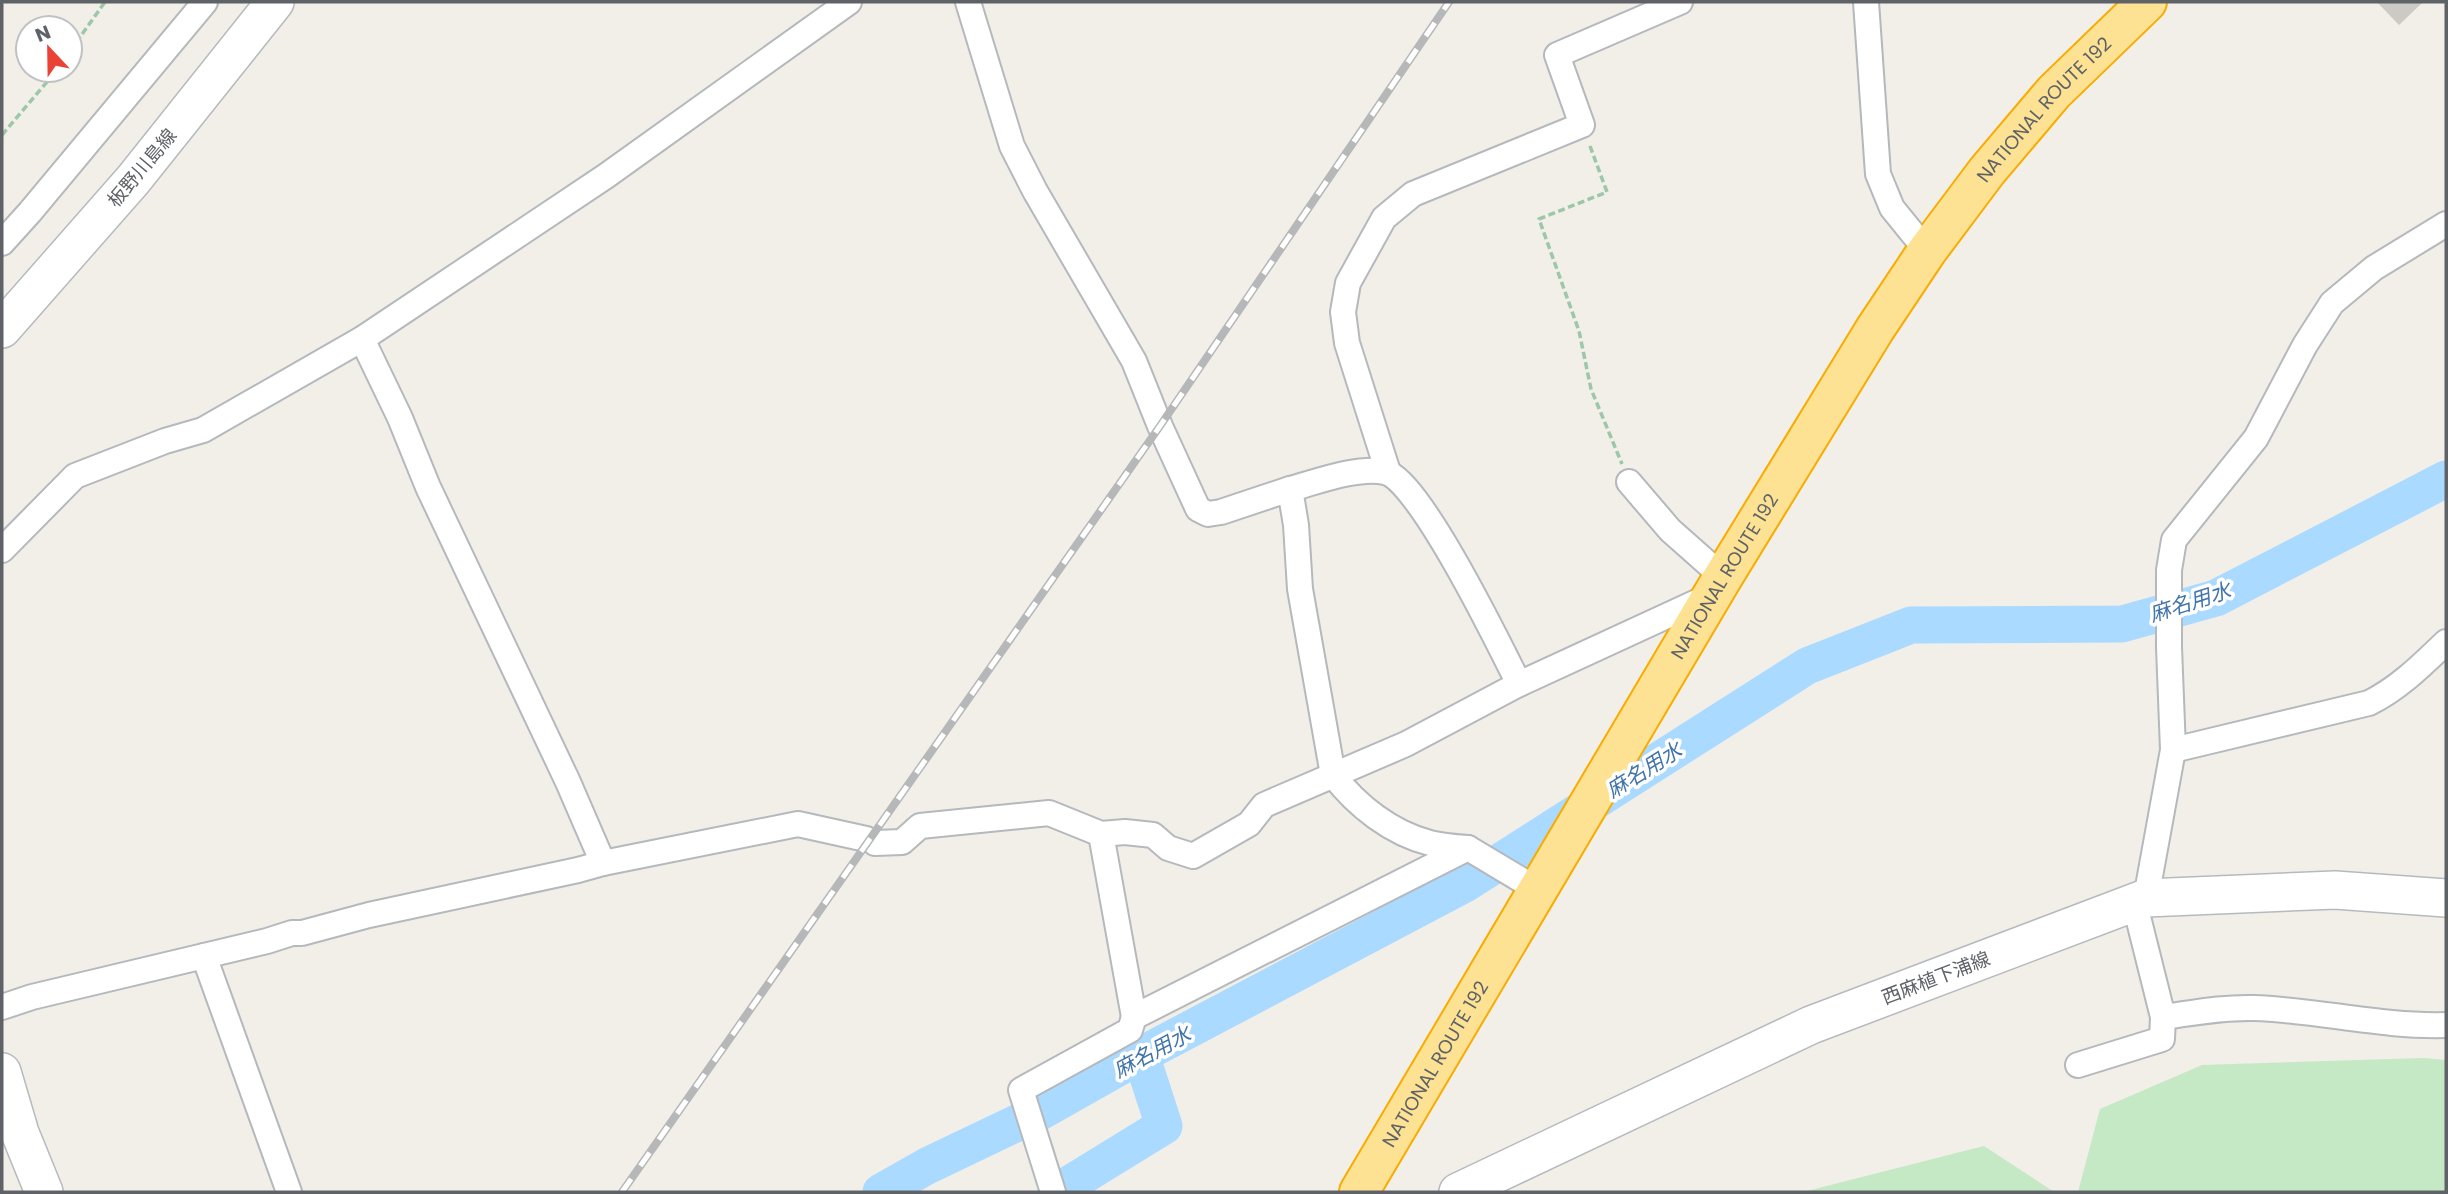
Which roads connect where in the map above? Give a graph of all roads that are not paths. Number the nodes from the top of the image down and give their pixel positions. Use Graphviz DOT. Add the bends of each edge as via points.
graph roads {
  1 [pos="205,2"];
  2 [pos="275,2"];
  3 [pos="849,2"];
  4 [pos="968,2"];
  5 [pos="1680,2"];
  6 [pos="1866,2"];
  7 [pos="2147,2"];
  8 [pos="2446,224"];
  9 [pos="2,243"];
  10 [pos="1927,251"];
  11 [pos="2,329"];
  12 [pos="362,339"];
  13 [pos="1388,472"];
  14 [pos="1629,482"];
  15 [pos="1290,489"];
  16 [pos="2,550"];
  17 [pos="1717,587"];
  18 [pos="2446,642"];
  19 [pos="1520,684"];
  20 [pos="2173,750"];
  21 [pos="1333,775"];
  22 [pos="1101,834"];
  23 [pos="1473,850"];
  24 [pos="603,863"];
  25 [pos="1525,882"];
  26 [pos="2147,898"];
  27 [pos="2446,898"];
  28 [pos="204,956"];
  29 [pos="2,1007"];
  30 [pos="1134,1017"];
  31 [pos="2163,1017"];
  32 [pos="2446,1025"];
  33 [pos="2078,1065"];
  34 [pos="2,1072"];
  35 [pos="44,1192"];
  36 [pos="289,1192"];
  37 [pos="1053,1192"];
  38 [pos="1359,1192"];
  39 [pos="1458,1192"];
  1 -- 9 [label="street"];
  2 -- 11 [label="main road, 板野川島線" via="133,180"];
  3 -- 12 [label="street" via="606,176"];
  4 -- 15 [label="street" via="1012,146 1134,362 1198,509 1208,514 1221,512"];
  5 -- 13 [label="street" via="1557,55 1582,125 1413,194 1384,218 1349,283 1343,312 1348,343"];
  6 -- 10 [label="street" via="1878,174 1892,208"];
  7 -- 10 [label="highway, NATIONAL ROUTE 192" via="2054,92"];
  8 -- 20 [label="street" via="2374,268 2332,303 2256,438 2174,540 2169,570"];
  10 -- 17 [label="highway, NATIONAL ROUTE 192"];
  12 -- 16 [label="street" via="203,430 165,440 75,477"];
  12 -- 24 [label="street"];
  13 -- 15 [label="street" via="1369,470"];
  13 -- 19 [label="street" via="1408,491 1459,566"];
  14 -- 17 [label="street"];
  15 -- 21 [label="street" via="1300,589"];
  17 -- 19 [label="street"];
  17 -- 25 [label="highway, NATIONAL ROUTE 192" via="1567,840"];
  18 -- 20 [label="street" via="2415,673 2369,703"];
  19 -- 21 [label="street" via="1406,744"];
  20 -- 26 [label="street"];
  21 -- 22 [label="street" via="1264,805 1249,824 1193,856 1168,848 1153,835"];
  21 -- 23 [label="street" via="1350,798 1399,832 1431,844"];
  22 -- 24 [label="street" via="1049,813 920,826 902,842 871,841 799,824"];
  22 -- 30 [label="street"];
  23 -- 25 [label="street"];
  23 -- 30 [label="street"];
  24 -- 28 [label="street"];
  25 -- 38 [label="highway, NATIONAL ROUTE 192"];
  26 -- 27 [label="main road, 西麻植下浦線" via="2335,890"];
  26 -- 31 [label="street" via="2137,913"];
  26 -- 39 [label="main road, 西麻植下浦線" via="1811,1025"];
  28 -- 29 [label="street"];
  28 -- 36 [label="street"];
  30 -- 37 [label="street" via="1130,1030 1021,1090"];
  31 -- 32 [label="street" via="2251,1008 2404,1025"];
  31 -- 33 [label="street" via="2162,1039"];
  34 -- 35 [label="main road"];
}
